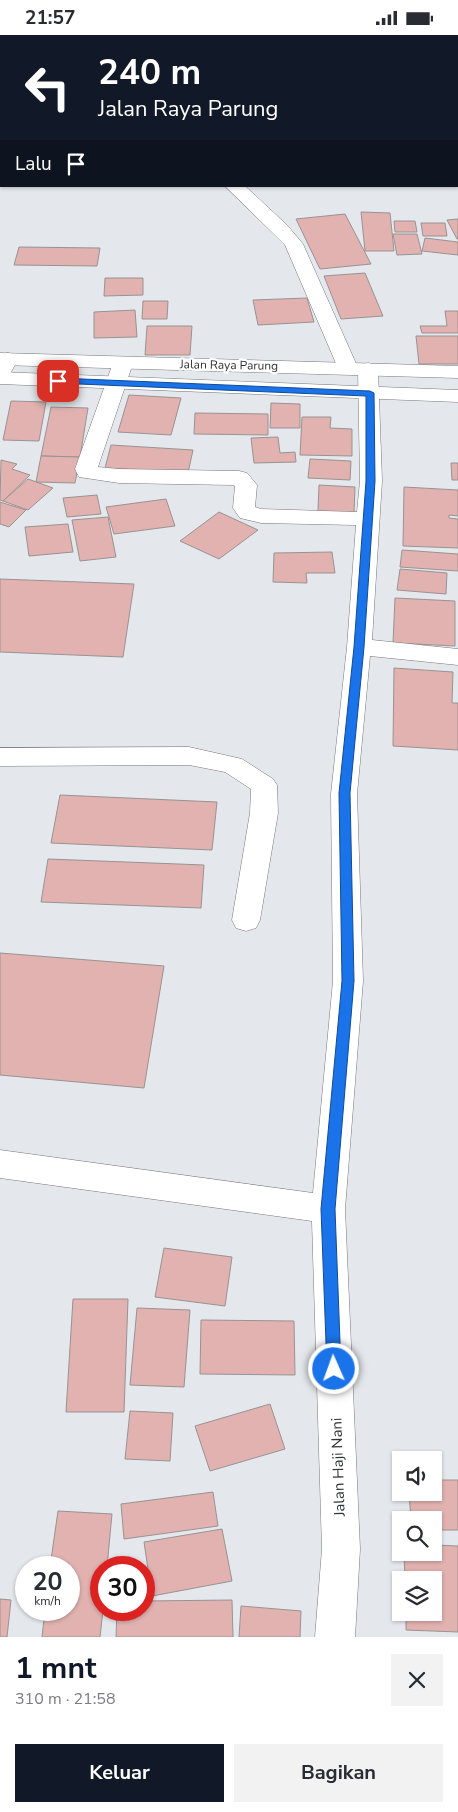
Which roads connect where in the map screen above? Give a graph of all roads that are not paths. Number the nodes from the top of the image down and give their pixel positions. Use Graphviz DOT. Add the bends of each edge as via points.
graph roads {
  1 [pos="235,187"];
  2 [pos="123,363"];
  3 [pos="2,368"];
  4 [pos="458,372"];
  5 [pos="362,377"];
  6 [pos="117,383"];
  7 [pos="458,396"];
  8 [pos="367,519"];
  9 [pos="359,647"];
  10 [pos="458,657"];
  11 [pos="0,757"];
  12 [pos="246,919"];
  13 [pos="0,1164"];
  14 [pos="328,1209"];
  15 [pos="335,1637"];
  1 -- 5 [label="main road, Jalan Haji Nani" via="294,244 332,333"];
  2 -- 3 [label="main road, Jalan Raya Parung"];
  2 -- 5 [label="main road, Jalan Raya Parung"];
  2 -- 6 [label="main road"];
  3 -- 6 [label="main road, Jalan Raya Parung"];
  4 -- 5 [label="main road, Jalan Raya Parung"];
  5 -- 6 [label="main road, Jalan Raya Parung"];
  5 -- 7 [label="main road, Jalan Raya Parung"];
  5 -- 8 [label="main road, Jalan Haji Nani" via="371,481"];
  6 -- 8 [label="main road" via="87,472 119,476 239,479 246,485 244,508 248,513"];
  8 -- 9 [label="main road, Jalan Haji Nani"];
  9 -- 10 [label="main road"];
  9 -- 14 [label="main road, Jalan Haji Nani" via="344,793 348,981"];
  11 -- 12 [label="main road" via="189,756 233,765 264,785 264,813"];
  13 -- 14 [label="main road"];
  14 -- 15 [label="main road, Jalan Haji Nani" via="341,1549"];
}
